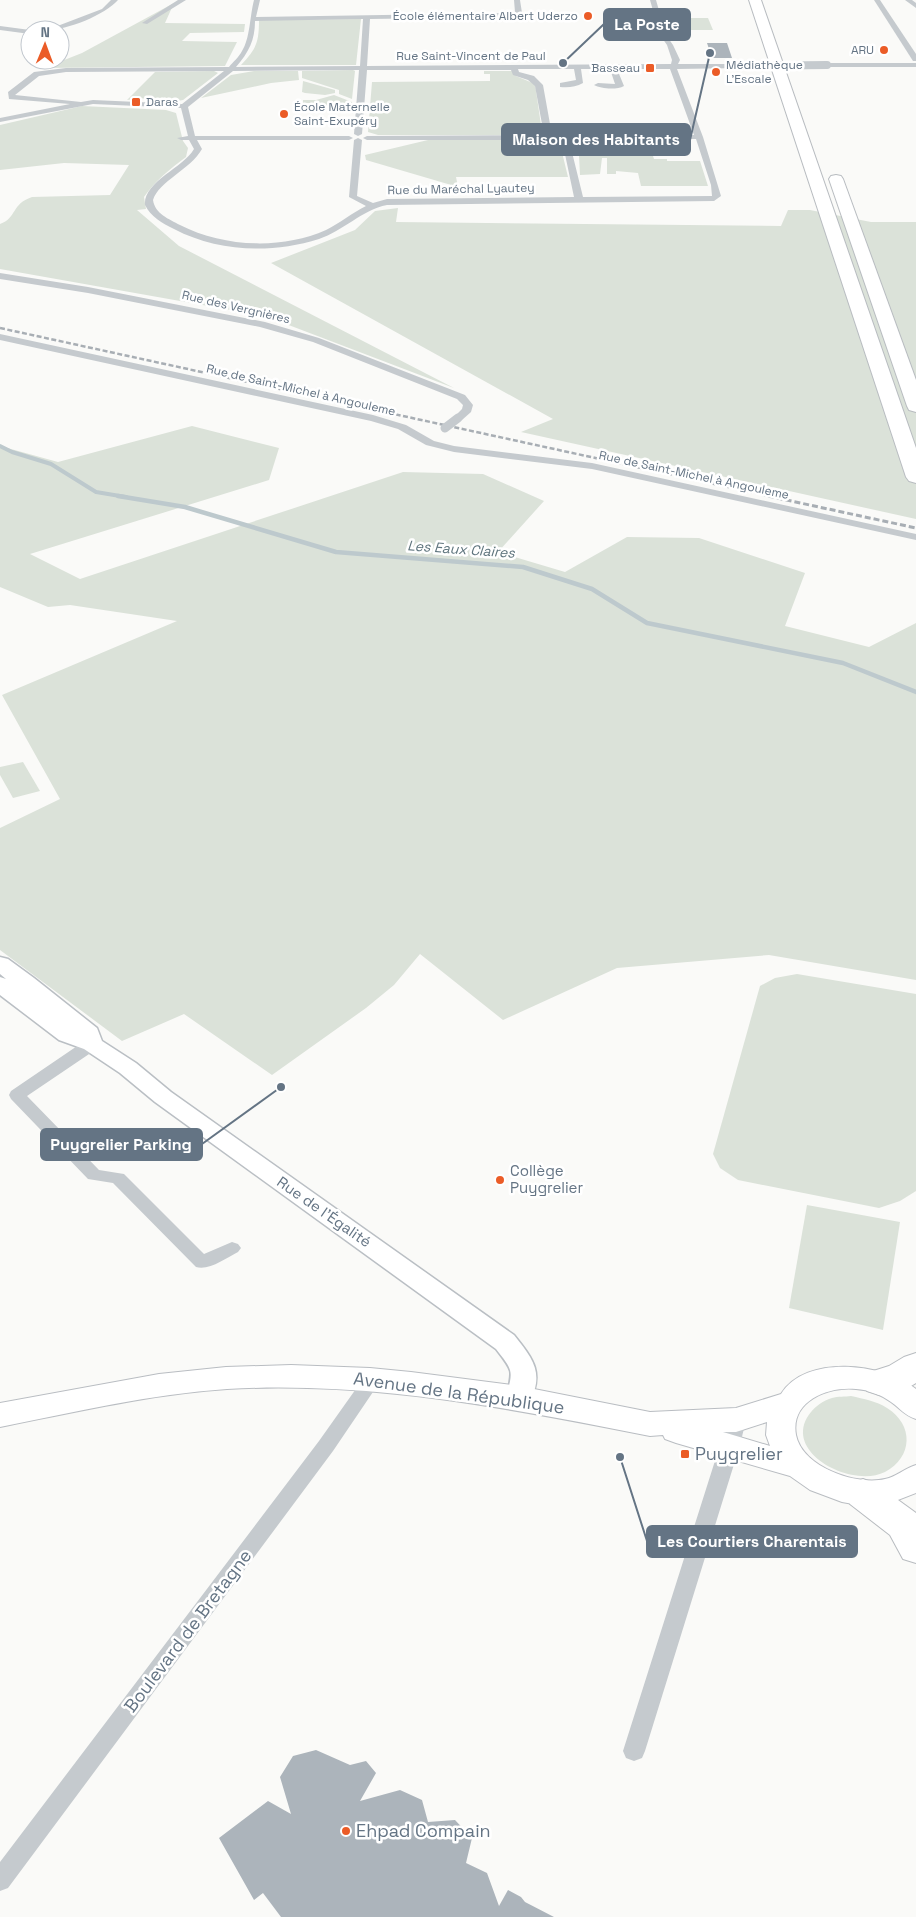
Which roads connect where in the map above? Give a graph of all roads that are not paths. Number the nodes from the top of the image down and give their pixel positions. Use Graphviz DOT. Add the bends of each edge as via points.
graph roads {
  1 [pos="115,0"];
  2 [pos="183,0"];
  3 [pos="256,0"];
  4 [pos="517,0"];
  5 [pos="652,0"];
  6 [pos="755,0"];
  7 [pos="877,0"];
  8 [pos="908,0"];
  9 [pos="916,6"];
  10 [pos="367,17"];
  11 [pos="252,18"];
  12 [pos="70,23"];
  13 [pos="146,23"];
  14 [pos="0,28"];
  15 [pos="20,31"];
  16 [pos="792,55"];
  17 [pos="916,59"];
  18 [pos="706,62"];
  19 [pos="674,63"];
  20 [pos="916,65"];
  21 [pos="514,67"];
  22 [pos="364,68"];
  23 [pos="577,68"];
  24 [pos="613,68"];
  25 [pos="230,70"];
  26 [pos="616,77"];
  27 [pos="589,80"];
  28 [pos="801,82"];
  29 [pos="563,85"];
  30 [pos="80,104"];
  31 [pos="184,106"];
  32 [pos="0,120"];
  33 [pos="358,137"];
  34 [pos="548,137"];
  35 [pos="565,137"];
  36 [pos="699,137"];
  37 [pos="181,138"];
  38 [pos="192,138"];
  39 [pos="831,166"];
  40 [pos="498,189"];
  41 [pos="500,201"];
  42 [pos="579,201"];
  43 [pos="372,206"];
  44 [pos="0,276"];
  45 [pos="0,337"];
  46 [pos="916,406"];
  47 [pos="539,458"];
  48 [pos="916,477"];
  49 [pos="916,537"];
  50 [pos="0,964"];
  51 [pos="0,984"];
  52 [pos="92,1044"];
  53 [pos="232,1248"];
  54 [pos="916,1366"];
  55 [pos="370,1379"];
  56 [pos="879,1382"];
  57 [pos="519,1398"];
  58 [pos="788,1404"];
  59 [pos="916,1406"];
  60 [pos="0,1416"];
  61 [pos="733,1433"];
  62 [pos="798,1466"];
  63 [pos="916,1477"];
  64 [pos="863,1494"];
  65 [pos="916,1548"];
  66 [pos="634,1751"];
  67 [pos="0,1880"];
  1 -- 12 [label="street" via="104,10"];
  2 -- 13 [label="street"];
  3 -- 11 [label="street"];
  4 -- 10 [label="street" via="519,14 516,15"];
  5 -- 19 [label="street"];
  6 -- 48 [label="highway"];
  7 -- 17 [label="street"];
  8 -- 9 [label="street"];
  10 -- 11 [label="street"];
  10 -- 22 [label="street"];
  11 -- 25 [label="street" via="249,46"];
  14 -- 15 [label="street"];
  16 -- 28 [label="highway"];
  18 -- 19 [label="street"];
  19 -- 20 [label="street, Rue Saint-Vincent de Paul, bridge"];
  19 -- 24 [label="street, Rue Saint-Vincent de Paul"];
  19 -- 36 [label="street" via="684,101"];
  21 -- 22 [label="street, Rue Saint-Vincent de Paul"];
  21 -- 23 [label="street, Rue Saint-Vincent de Paul"];
  21 -- 34 [label="street" via="516,73 540,85"];
  22 -- 25 [label="street, Rue Saint-Vincent de Paul"];
  22 -- 33 [label="street"];
  23 -- 24 [label="street, Rue Saint-Vincent de Paul"];
  23 -- 27 [label="street"];
  24 -- 26 [label="street"];
  25 -- 30 [label="street, Rue Saint-Vincent de Paul" via="49,71 37,74 11,94 12,97"];
  25 -- 31 [label="street"];
  26 -- 27 [label="street"];
  26 -- 27 [label="street" via="624,86"];
  27 -- 29 [label="street"];
  30 -- 31 [label="street"];
  30 -- 32 [label="street"];
  31 -- 38 [label="street, Rue du Maréchal Lyautey"];
  33 -- 34 [label="street"];
  33 -- 38 [label="street"];
  33 -- 43 [label="street" via="353,197"];
  34 -- 35 [label="street"];
  35 -- 36 [label="street"];
  35 -- 42 [label="street"];
  36 -- 42 [label="street, Rue du Maréchal Lyautey" via="717,196 706,200"];
  37 -- 38 [label="street"];
  38 -- 43 [label="street, Rue du Maréchal Lyautey" via="198,150 192,160 152,191 149,200 151,209 163,220 187,233 206,240 241,244 306,240 328,233"];
  39 -- 46 [label="highway"];
  40 -- 41 [label="street"];
  41 -- 42 [label="street, Rue du Maréchal Lyautey"];
  41 -- 43 [label="street, Rue du Maréchal Lyautey" via="387,202"];
  44 -- 47 [label="street, Rue des Vergnières, bridge" via="262,324 316,340 461,397 468,405 467,410 446,428 443,433 448,438 515,450"];
  45 -- 47 [label="street, Rue de Saint-Michel à Angouleme" via="374,418 402,427 430,443 454,449"];
  47 -- 49 [label="street, Rue de Saint-Michel à Angouleme" via="614,470"];
  50 -- 52 [label="street, Rue de l'Égalité" via="89,1033"];
  51 -- 52 [label="street, Rue de l'Égalité" via="67,1035"];
  52 -- 53 [label="street" via="17,1095 94,1175 118,1178 202,1262"];
  52 -- 57 [label="street, Rue de l'Égalité" via="504,1342 521,1362 525,1374"];
  54 -- 56 [label="highway" via="899,1377"];
  55 -- 57 [label="main road, Avenue de la République"];
  55 -- 60 [label="main road, Avenue de la République" via="291,1376 206,1380 159,1385"];
  55 -- 67 [label="street, Boulevard de Bretagne" via="366,1390 326,1446"];
  56 -- 58 [label="main road" via="844,1377 817,1382 800,1391"];
  56 -- 59 [label="main road"];
  57 -- 61 [label="main road, Avenue de la République" via="650,1424"];
  58 -- 61 [label="main road"];
  58 -- 62 [label="main road" via="782,1418 782,1434 787,1451"];
  61 -- 62 [label="main road, Avenue de la République"];
  61 -- 66 [label="street"];
  62 -- 64 [label="main road" via="816,1480 839,1490"];
  63 -- 64 [label="main road" via="904,1486"];
  64 -- 65 [label="highway" via="903,1524"];
}
